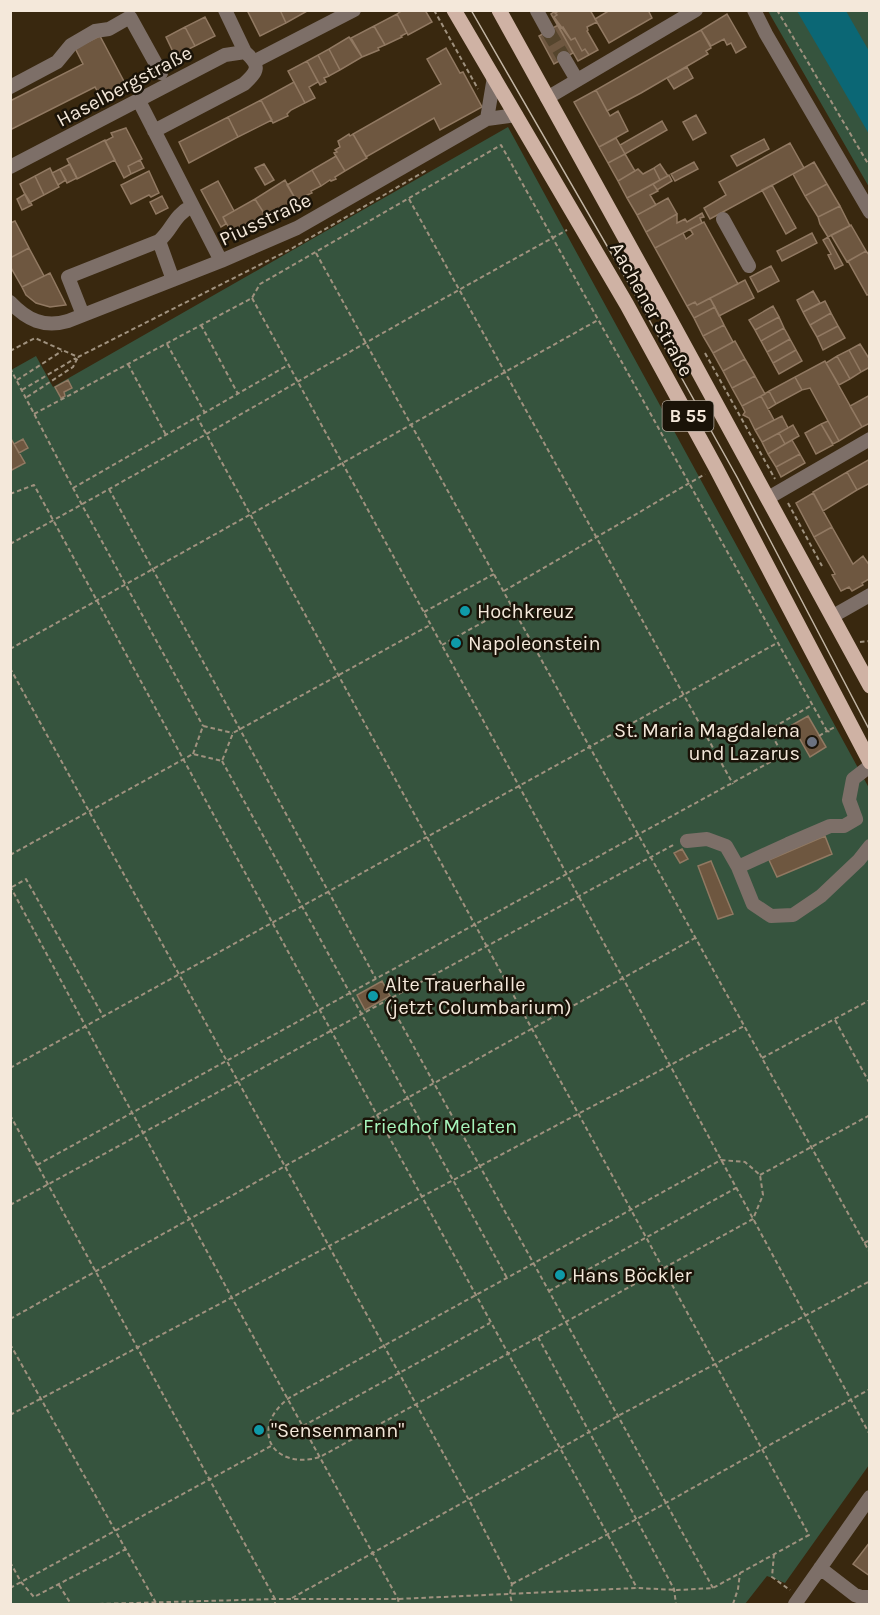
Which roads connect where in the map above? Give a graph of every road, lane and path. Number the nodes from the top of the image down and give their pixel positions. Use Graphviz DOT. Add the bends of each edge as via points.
graph roads {
  1 [pos="225,10"];
  2 [pos="354,10"];
  3 [pos="454,10"];
  4 [pos="499,10"];
  5 [pos="696,10"];
  6 [pos="754,10"];
  7 [pos="777,10"];
  8 [pos="537,11"];
  9 [pos="548,31"];
  10 [pos="250,57"];
  11 [pos="564,58"];
  12 [pos="161,73"];
  13 [pos="494,77"];
  14 [pos="577,80"];
  15 [pos="10,87"];
  16 [pos="547,98"];
  17 [pos="138,101"];
  18 [pos="516,115"];
  19 [pos="487,119"];
  20 [pos="154,131"];
  21 [pos="10,167"];
  22 [pos="870,167"];
  23 [pos="409,199"];
  24 [pos="192,206"];
  25 [pos="870,212"];
  26 [pos="723,219"];
  27 [pos="553,238"];
  28 [pos="159,241"];
  29 [pos="316,253"];
  30 [pos="221,261"];
  31 [pos="749,266"];
  32 [pos="173,280"];
  33 [pos="459,288"];
  34 [pos="252,298"];
  35 [pos="10,302"];
  36 [pos="83,315"];
  37 [pos="598,320"];
  38 [pos="201,325"];
  39 [pos="35,338"];
  40 [pos="366,342"];
  41 [pos="167,343"];
  42 [pos="63,350"];
  43 [pos="10,351"];
  44 [pos="128,364"];
  45 [pos="288,365"];
  46 [pos="10,368"];
  47 [pos="505,372"];
  48 [pos="16,380"];
  49 [pos="297,381"];
  50 [pos="22,390"];
  51 [pos="238,394"];
  52 [pos="26,397"];
  53 [pos="205,413"];
  54 [pos="34,414"];
  55 [pos="197,417"];
  56 [pos="411,425"];
  57 [pos="206,434"];
  58 [pos="166,435"];
  59 [pos="870,439"];
  60 [pos="342,464"];
  61 [pos="716,468"];
  62 [pos="689,483"];
  63 [pos="73,488"];
  64 [pos="109,489"];
  65 [pos="10,494"];
  66 [pos="768,498"];
  67 [pos="81,505"];
  68 [pos="250,515"];
  69 [pos="52,521"];
  70 [pos="597,538"];
  71 [pos="10,544"];
  72 [pos="153,570"];
  73 [pos="494,574"];
  74 [pos="126,584"];
  75 [pos="504,591"];
  76 [pos="870,595"];
  77 [pos="96,602"];
  78 [pos="512,606"];
  79 [pos="424,612"];
  80 [pos="833,616"];
  81 [pos="430,625"];
  82 [pos="777,643"];
  83 [pos="442,645"];
  84 [pos="10,649"];
  85 [pos="10,668"];
  86 [pos="338,675"];
  87 [pos="870,686"];
  88 [pos="684,694"];
  89 [pos="812,705"];
  90 [pos="848,719"];
  91 [pos="203,726"];
  92 [pos="239,729"];
  93 [pos="829,732"];
  94 [pos="233,733"];
  95 [pos="819,736"];
  96 [pos="590,747"];
  97 [pos="193,754"];
  98 [pos="182,760"];
  99 [pos="222,761"];
  100 [pos="870,764"];
  101 [pos="733,784"];
  102 [pos="519,786"];
  103 [pos="89,812"];
  104 [pos="638,835"];
  105 [pos="427,837"];
  106 [pos="687,841"];
  107 [pos="870,846"];
  108 [pos="10,855"];
  109 [pos="650,857"];
  110 [pos="738,867"];
  111 [pos="567,874"];
  112 [pos="11,886"];
  113 [pos="328,892"];
  114 [pos="578,896"];
  115 [pos="302,906"];
  116 [pos="272,923"];
  117 [pos="475,925"];
  118 [pos="695,938"];
  119 [pos="487,946"];
  120 [pos="179,974"];
  121 [pos="622,978"];
  122 [pos="376,979"];
  123 [pos="350,993"];
  124 [pos="388,999"];
  125 [pos="870,1000"];
  126 [pos="319,1010"];
  127 [pos="362,1014"];
  128 [pos="104,1016"];
  129 [pos="835,1019"];
  130 [pos="85,1026"];
  131 [pos="744,1026"];
  132 [pos="532,1029"];
  133 [pos="331,1031"];
  134 [pos="762,1058"];
  135 [pos="227,1061"];
  136 [pos="669,1065"];
  137 [pos="10,1068"];
  138 [pos="238,1081"];
  139 [pos="434,1083"];
  140 [pos="870,1084"];
  141 [pos="408,1098"];
  142 [pos="133,1113"];
  143 [pos="578,1114"];
  144 [pos="10,1115"];
  145 [pos="376,1115"];
  146 [pos="870,1115"];
  147 [pos="143,1133"];
  148 [pos="811,1148"];
  149 [pos="721,1160"];
  150 [pos="37,1165"];
  151 [pos="285,1166"];
  152 [pos="480,1166"];
  153 [pos="760,1175"];
  154 [pos="453,1180"];
  155 [pos="47,1185"];
  156 [pos="736,1188"];
  157 [pos="422,1197"];
  158 [pos="10,1205"];
  159 [pos="631,1210"];
  160 [pos="190,1219"];
  161 [pos="753,1219"];
  162 [pos="646,1238"];
  163 [pos="870,1240"];
  164 [pos="864,1243"];
  165 [pos="329,1246"];
  166 [pos="870,1253"];
  167 [pos="534,1263"];
  168 [pos="663,1269"];
  169 [pos="96,1271"];
  170 [pos="507,1278"];
  171 [pos="870,1281"];
  172 [pos="549,1291"];
  173 [pos="476,1295"];
  174 [pos="232,1298"];
  175 [pos="805,1316"];
  176 [pos="10,1319"];
  177 [pos="566,1322"];
  178 [pos="491,1323"];
  179 [pos="538,1337"];
  180 [pos="10,1344"];
  181 [pos="384,1346"];
  182 [pos="138,1348"];
  183 [pos="508,1354"];
  184 [pos="715,1364"];
  185 [pos="399,1374"];
  186 [pos="870,1389"];
  187 [pos="43,1398"];
  188 [pos="289,1398"];
  189 [pos="851,1400"];
  190 [pos="416,1405"];
  191 [pos="10,1415"];
  192 [pos="618,1416"];
  193 [pos="303,1426"];
  194 [pos="590,1432"];
  195 [pos="870,1435"];
  196 [pos="272,1446"];
  197 [pos="561,1449"];
  198 [pos="761,1449"];
  199 [pos="320,1457"];
  200 [pos="210,1479"];
  201 [pos="870,1497"];
  202 [pos="469,1500"];
  203 [pos="666,1503"];
  204 [pos="636,1519"];
  205 [pos="116,1531"];
  206 [pos="608,1534"];
  207 [pos="126,1549"];
  208 [pos="372,1553"];
  209 [pos="774,1554"];
  210 [pos="10,1562"];
  211 [pos="820,1568"];
  212 [pos="740,1573"];
  213 [pos="21,1582"];
  214 [pos="512,1584"];
  215 [pos="59,1585"];
  216 [pos="10,1588"];
  217 [pos="638,1588"];
  218 [pos="712,1588"];
  219 [pos="674,1589"];
  220 [pos="510,1594"];
  221 [pos="870,1597"];
  222 [pos="275,1599"];
  223 [pos="290,1599"];
  224 [pos="398,1599"];
  225 [pos="798,1601"];
  226 [pos="156,1603"];
  227 [pos="71,1605"];
  228 [pos="99,1605"];
  229 [pos="275,1605"];
  230 [pos="399,1605"];
  231 [pos="512,1605"];
  232 [pos="676,1605"];
  233 [pos="733,1605"];
  1 -- 10 [label="street"];
  2 -- 10 [label="street, Haselbergstraße"];
  3 -- 13 [label="main road, Aachener Straße / B 55"];
  4 -- 16 [label="main road, Aachener Straße / B 55"];
  5 -- 14 [label="street"];
  6 -- 25 [label="street"];
  7 -- 22 [label="path"];
  8 -- 9 [label="street"];
  10 -- 17 [label="street, Haselbergstraße" via="225,55"];
  10 -- 20 [label="street" via="256,67 244,84"];
  11 -- 14 [label="street"];
  12 -- 15 [label="street" via="130,17 71,45 57,62"];
  13 -- 18 [label="main road, Aachener Straße / B 55"];
  13 -- 19 [label="street"];
  14 -- 16 [label="street"];
  16 -- 66 [label="main road, Aachener Straße / B 55"];
  17 -- 20 [label="street"];
  17 -- 21 [label="street, Haselbergstraße"];
  18 -- 19 [label="street, Piusstraße"];
  18 -- 61 [label="main road, Aachener Straße / B 55"];
  19 -- 30 [label="street, Piusstraße" via="297,228"];
  20 -- 24 [label="street"];
  23 -- 27 [label="path" via="501,145"];
  23 -- 29 [label="path"];
  23 -- 33 [label="path"];
  24 -- 28 [label="street" via="182,211"];
  24 -- 30 [label="street"];
  26 -- 31 [label="street"];
  27 -- 33 [label="path"];
  27 -- 37 [label="path"];
  28 -- 32 [label="street"];
  28 -- 36 [label="street" via="68,277"];
  29 -- 34 [label="path" via="260,284"];
  29 -- 40 [label="path"];
  30 -- 32 [label="street, Piusstraße"];
  32 -- 36 [label="street, Piusstraße"];
  33 -- 40 [label="path"];
  33 -- 47 [label="path"];
  34 -- 38 [label="path"];
  34 -- 45 [label="path"];
  35 -- 36 [label="street, Piusstraße" via="24,316 46,324"];
  37 -- 47 [label="path"];
  37 -- 62 [label="path"];
  38 -- 41 [label="path"];
  38 -- 51 [label="path"];
  39 -- 43 [label="path"];
  40 -- 49 [label="path"];
  40 -- 56 [label="path"];
  41 -- 44 [label="path"];
  41 -- 53 [label="path"];
  42 -- 48 [label="path"];
  44 -- 54 [label="path"];
  44 -- 58 [label="path"];
  45 -- 49 [label="path"];
  45 -- 51 [label="path"];
  46 -- 48 [label="path"];
  47 -- 56 [label="path"];
  47 -- 70 [label="path"];
  48 -- 50 [label="path"];
  49 -- 57 [label="path"];
  49 -- 60 [label="path"];
  50 -- 52 [label="path"];
  50 -- 52 [label="path" via="78,357 73,367"];
  51 -- 53 [label="path"];
  52 -- 54 [label="path"];
  53 -- 55 [label="path"];
  54 -- 63 [label="path"];
  55 -- 57 [label="path"];
  55 -- 58 [label="path"];
  56 -- 60 [label="path"];
  56 -- 73 [label="path"];
  57 -- 64 [label="path"];
  57 -- 68 [label="path"];
  58 -- 63 [label="path"];
  59 -- 66 [label="street"];
  60 -- 68 [label="path"];
  60 -- 79 [label="path"];
  61 -- 62 [label="path"];
  61 -- 90 [label="main road, Aachener Straße / B 55"];
  62 -- 70 [label="path"];
  62 -- 82 [label="path"];
  63 -- 67 [label="path"];
  64 -- 67 [label="path"];
  64 -- 72 [label="path"];
  65 -- 69 [label="path" via="34,485"];
  66 -- 80 [label="main road, Aachener Straße / B 55"];
  67 -- 69 [label="path"];
  67 -- 74 [label="path"];
  68 -- 72 [label="path"];
  68 -- 86 [label="path"];
  69 -- 71 [label="path"];
  69 -- 77 [label="path"];
  70 -- 75 [label="path"];
  70 -- 88 [label="path"];
  72 -- 74 [label="path"];
  72 -- 92 [label="path"];
  73 -- 75 [label="path"];
  73 -- 79 [label="path"];
  74 -- 77 [label="path"];
  74 -- 91 [label="path"];
  75 -- 78 [label="path"];
  76 -- 80 [label="street"];
  77 -- 84 [label="path"];
  77 -- 98 [label="path"];
  78 -- 83 [label="path"];
  78 -- 96 [label="path"];
  79 -- 81 [label="path"];
  80 -- 87 [label="main road, Aachener Straße / B 55"];
  81 -- 83 [label="path"];
  81 -- 86 [label="path"];
  82 -- 88 [label="path"];
  82 -- 89 [label="path"];
  83 -- 102 [label="path"];
  85 -- 103 [label="path"];
  86 -- 92 [label="path"];
  86 -- 105 [label="path"];
  88 -- 96 [label="path"];
  88 -- 101 [label="path"];
  89 -- 93 [label="path"];
  89 -- 101 [label="path" via="769,730 783,755"];
  90 -- 93 [label="path"];
  90 -- 100 [label="main road, Aachener Straße / B 55"];
  91 -- 94 [label="path"];
  91 -- 97 [label="path"];
  92 -- 94 [label="path"];
  92 -- 113 [label="path"];
  93 -- 95 [label="path"];
  94 -- 99 [label="path"];
  96 -- 102 [label="path"];
  96 -- 104 [label="path"];
  97 -- 98 [label="path"];
  97 -- 99 [label="path"];
  98 -- 103 [label="path"];
  98 -- 116 [label="path"];
  99 -- 115 [label="path"];
  100 -- 110 [label="street" via="853,779 849,800 856,819 844,826 830,826"];
  101 -- 104 [label="path"];
  102 -- 105 [label="path"];
  102 -- 111 [label="path"];
  103 -- 108 [label="path"];
  103 -- 120 [label="path"];
  104 -- 109 [label="path"];
  104 -- 111 [label="path"];
  105 -- 113 [label="path"];
  105 -- 117 [label="path"];
  106 -- 109 [label="path" via="681,840"];
  106 -- 110 [label="street" via="707,839 726,846"];
  107 -- 110 [label="street" via="821,896 793,915 771,916 753,904"];
  109 -- 114 [label="path"];
  109 -- 118 [label="path"];
  111 -- 114 [label="path"];
  111 -- 117 [label="path"];
  112 -- 128 [label="path" via="26,879"];
  112 -- 130 [label="path"];
  113 -- 115 [label="path"];
  113 -- 122 [label="path"];
  114 -- 119 [label="path"];
  114 -- 121 [label="path"];
  115 -- 116 [label="path"];
  115 -- 123 [label="path"];
  116 -- 120 [label="path"];
  116 -- 126 [label="path"];
  117 -- 119 [label="path"];
  117 -- 122 [label="path"];
  118 -- 121 [label="path"];
  118 -- 131 [label="path"];
  119 -- 124 [label="path"];
  119 -- 132 [label="path"];
  120 -- 128 [label="path"];
  120 -- 135 [label="path"];
  121 -- 132 [label="path"];
  121 -- 136 [label="path"];
  122 -- 123 [label="path"];
  123 -- 126 [label="path"];
  123 -- 127 [label="path"];
  124 -- 127 [label="path"];
  124 -- 139 [label="path"];
  125 -- 129 [label="path"];
  126 -- 133 [label="path"];
  126 -- 135 [label="path"];
  127 -- 133 [label="path"];
  127 -- 141 [label="path"];
  128 -- 130 [label="path"];
  129 -- 134 [label="path"];
  129 -- 140 [label="path"];
  130 -- 137 [label="path"];
  130 -- 142 [label="path"];
  131 -- 134 [label="path"];
  131 -- 136 [label="path"];
  132 -- 139 [label="path"];
  132 -- 143 [label="path"];
  133 -- 138 [label="path"];
  133 -- 145 [label="path"];
  134 -- 148 [label="path"];
  135 -- 138 [label="path"];
  135 -- 142 [label="path"];
  136 -- 143 [label="path"];
  136 -- 149 [label="path"];
  138 -- 147 [label="path"];
  138 -- 151 [label="path"];
  139 -- 141 [label="path"];
  139 -- 152 [label="path"];
  141 -- 145 [label="path"];
  141 -- 154 [label="path"];
  142 -- 147 [label="path"];
  142 -- 150 [label="path"];
  143 -- 152 [label="path"];
  143 -- 159 [label="path"];
  144 -- 150 [label="path"];
  145 -- 151 [label="path"];
  145 -- 157 [label="path"];
  146 -- 148 [label="path"];
  147 -- 155 [label="path"];
  147 -- 160 [label="path"];
  148 -- 153 [label="path"];
  148 -- 164 [label="path"];
  149 -- 153 [label="path" via="745,1162"];
  149 -- 156 [label="path"];
  149 -- 159 [label="path"];
  150 -- 155 [label="path"];
  151 -- 160 [label="path"];
  151 -- 165 [label="path"];
  152 -- 154 [label="path"];
  152 -- 167 [label="path"];
  153 -- 161 [label="path" via="763,1194"];
  154 -- 157 [label="path"];
  154 -- 170 [label="path"];
  155 -- 158 [label="path"];
  155 -- 169 [label="path"];
  156 -- 161 [label="path"];
  156 -- 162 [label="path"];
  157 -- 165 [label="path"];
  157 -- 173 [label="path"];
  159 -- 162 [label="path"];
  159 -- 167 [label="path"];
  160 -- 169 [label="path"];
  160 -- 174 [label="path"];
  161 -- 168 [label="path"];
  161 -- 175 [label="path"];
  162 -- 168 [label="path"];
  162 -- 172 [label="path"];
  163 -- 164 [label="path"];
  164 -- 166 [label="path"];
  165 -- 174 [label="path"];
  165 -- 181 [label="path"];
  167 -- 170 [label="path"];
  167 -- 172 [label="path"];
  168 -- 177 [label="path"];
  168 -- 184 [label="path"];
  169 -- 176 [label="path"];
  169 -- 182 [label="path"];
  170 -- 173 [label="path"];
  171 -- 175 [label="path"];
  172 -- 177 [label="path"];
  173 -- 178 [label="path"];
  173 -- 181 [label="path"];
  174 -- 182 [label="path"];
  174 -- 188 [label="path"];
  175 -- 184 [label="path"];
  175 -- 189 [label="path"];
  177 -- 179 [label="path"];
  177 -- 192 [label="path"];
  178 -- 183 [label="path"];
  178 -- 185 [label="path"];
  179 -- 183 [label="path"];
  179 -- 194 [label="path"];
  180 -- 187 [label="path"];
  181 -- 185 [label="path"];
  181 -- 188 [label="path"];
  182 -- 187 [label="path"];
  182 -- 200 [label="path"];
  183 -- 190 [label="path"];
  183 -- 197 [label="path"];
  184 -- 192 [label="path"];
  184 -- 198 [label="path"];
  185 -- 190 [label="path"];
  185 -- 193 [label="path"];
  186 -- 189 [label="path"];
  187 -- 191 [label="path"];
  187 -- 205 [label="path"];
  188 -- 193 [label="path"];
  188 -- 196 [label="path" via="277,1407 270,1421"];
  189 -- 195 [label="path"];
  189 -- 198 [label="path"];
  190 -- 199 [label="path"];
  190 -- 202 [label="path"];
  192 -- 194 [label="path"];
  192 -- 203 [label="path"];
  193 -- 199 [label="path"];
  194 -- 197 [label="path"];
  194 -- 204 [label="path"];
  196 -- 199 [label="path" via="280,1455 296,1460"];
  196 -- 200 [label="path"];
  197 -- 202 [label="path"];
  197 -- 206 [label="path"];
  198 -- 203 [label="path"];
  198 -- 209 [label="path" via="809,1535"];
  199 -- 208 [label="path"];
  200 -- 205 [label="path"];
  200 -- 222 [label="path"];
  201 -- 211 [label="street"];
  202 -- 208 [label="path"];
  202 -- 214 [label="path"];
  203 -- 204 [label="path"];
  203 -- 218 [label="path"];
  204 -- 206 [label="path"];
  204 -- 219 [label="path"];
  205 -- 207 [label="path"];
  205 -- 213 [label="path"];
  206 -- 214 [label="path"];
  206 -- 217 [label="path"];
  207 -- 215 [label="path"];
  207 -- 226 [label="path"];
  208 -- 223 [label="path"];
  208 -- 224 [label="path"];
  209 -- 212 [label="path"];
  209 -- 225 [label="path" via="772,1577"];
  210 -- 213 [label="path"];
  211 -- 221 [label="street" via="855,1595"];
  211 -- 225 [label="street"];
  212 -- 218 [label="path"];
  212 -- 233 [label="path"];
  213 -- 215 [label="path" via="33,1597"];
  213 -- 216 [label="path"];
  214 -- 220 [label="path"];
  215 -- 227 [label="path"];
  217 -- 219 [label="path"];
  217 -- 220 [label="path"];
  218 -- 219 [label="path"];
  219 -- 232 [label="path"];
  220 -- 224 [label="path"];
  220 -- 231 [label="path"];
  222 -- 223 [label="path"];
  222 -- 226 [label="path"];
  222 -- 229 [label="path"];
  223 -- 224 [label="path"];
  224 -- 230 [label="path"];
  226 -- 228 [label="path"];
}
